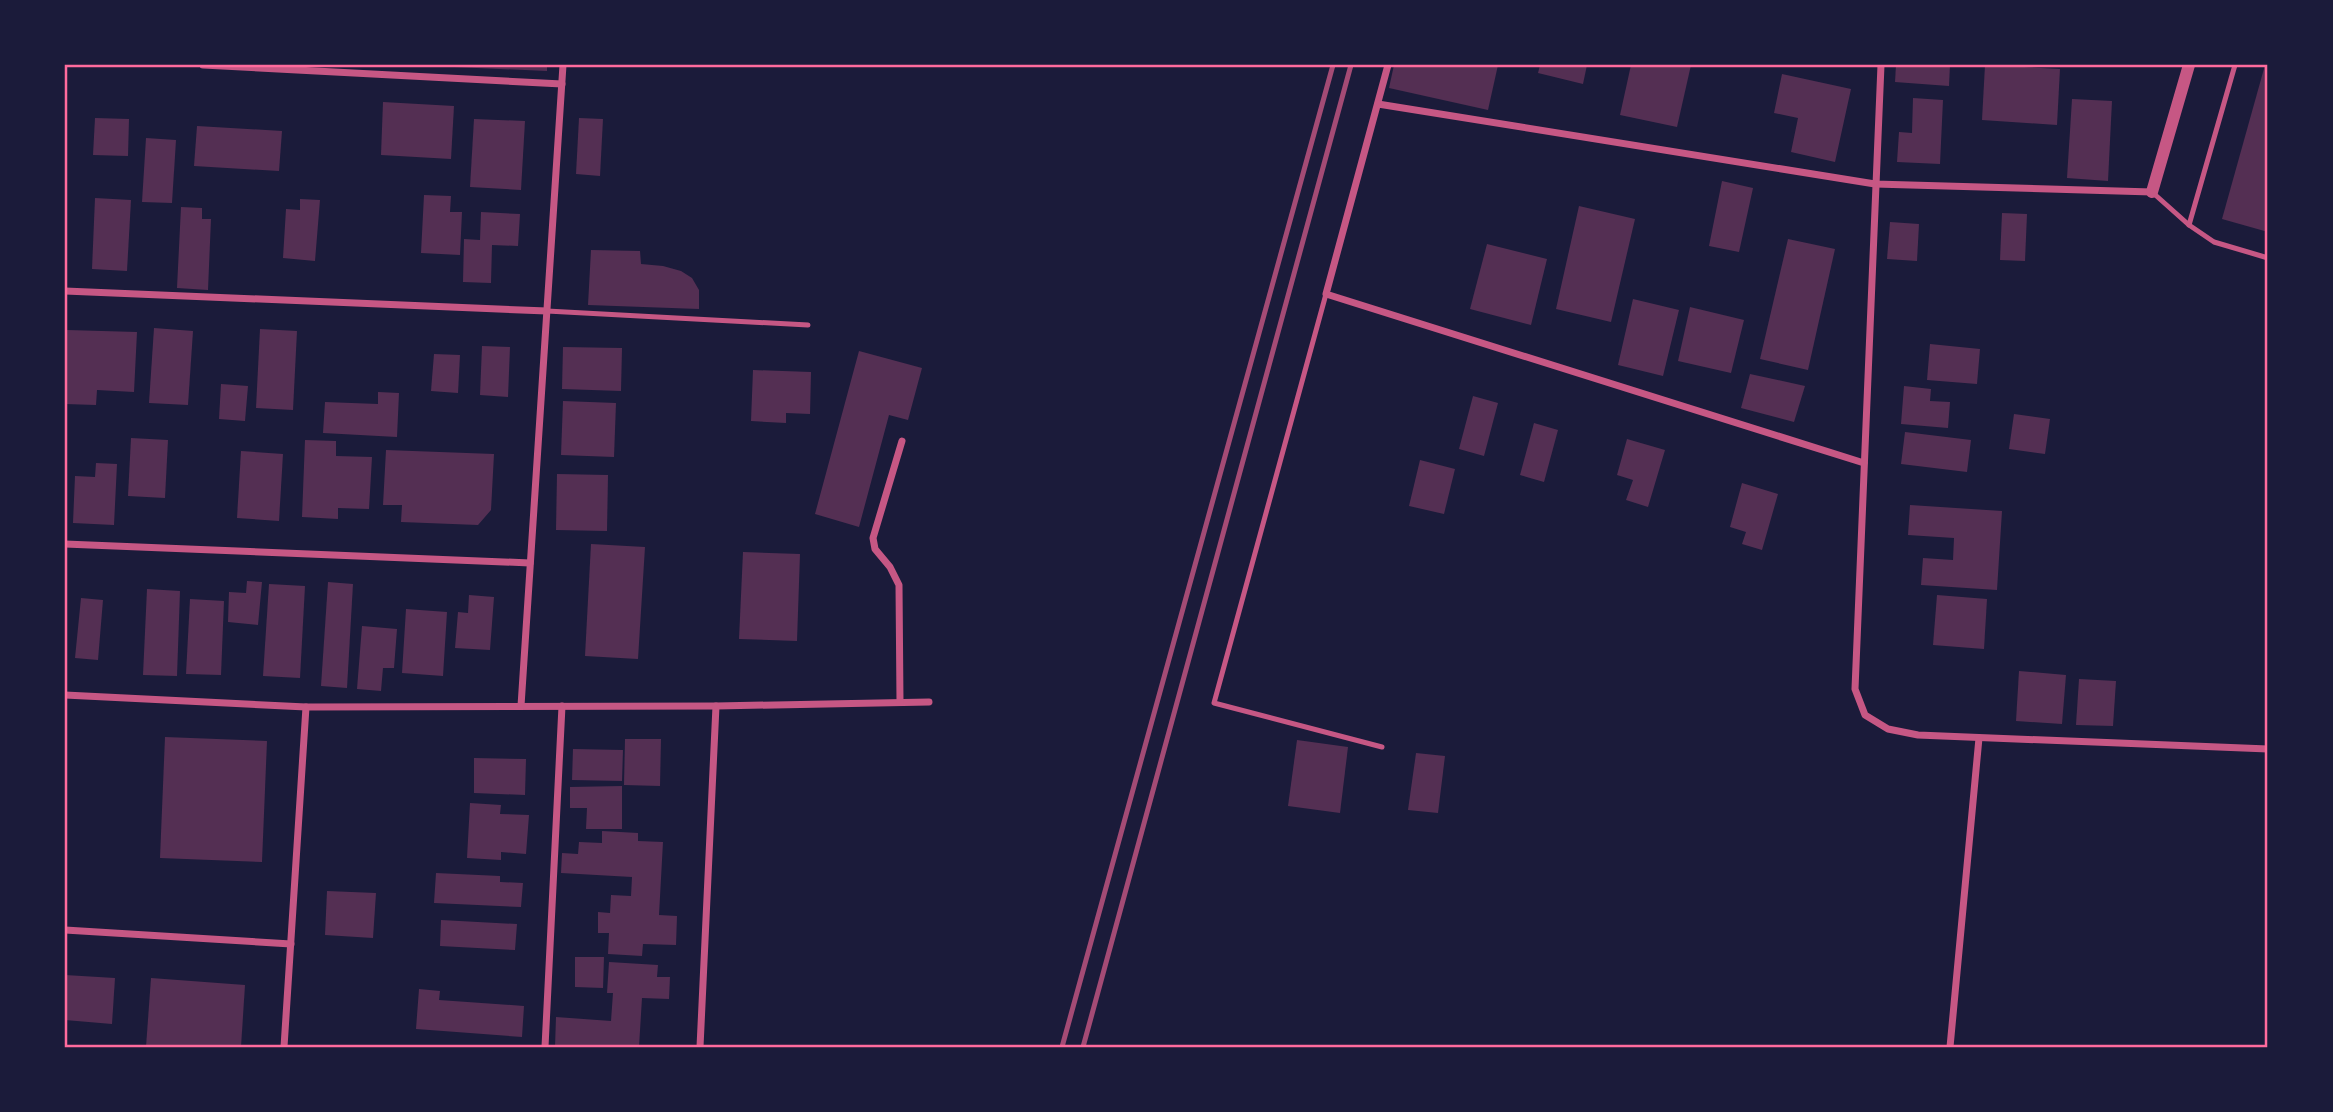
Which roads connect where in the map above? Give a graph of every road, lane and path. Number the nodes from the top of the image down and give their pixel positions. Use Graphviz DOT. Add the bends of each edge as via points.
graph roads {
  1 [pos="203,65"];
  2 [pos="563,65"];
  3 [pos="1388,65"];
  4 [pos="1881,65"];
  5 [pos="2189,65"];
  6 [pos="2235,65"];
  7 [pos="562,84"];
  8 [pos="1378,104"];
  9 [pos="1875,184"];
  10 [pos="2152,192"];
  11 [pos="2189,225"];
  12 [pos="2268,258"];
  13 [pos="65,291"];
  14 [pos="1326,294"];
  15 [pos="547,311"];
  16 [pos="808,325"];
  17 [pos="902,441"];
  18 [pos="1864,463"];
  19 [pos="65,544"];
  20 [pos="530,564"];
  21 [pos="65,695"];
  22 [pos="900,702"];
  23 [pos="929,702"];
  24 [pos="521,706"];
  25 [pos="562,706"];
  26 [pos="716,706"];
  27 [pos="306,707"];
  28 [pos="1979,738"];
  29 [pos="1382,747"];
  30 [pos="2268,749"];
  31 [pos="65,930"];
  32 [pos="290,944"];
  33 [pos="284,1047"];
  34 [pos="545,1047"];
  35 [pos="700,1047"];
  36 [pos="1950,1047"];
  1 -- 7 [label="street"];
  2 -- 7 [label="street"];
  3 -- 8 [label="street"];
  4 -- 9 [label="street"];
  5 -- 10 [label="street"];
  6 -- 11 [label="lane"];
  7 -- 15 [label="street"];
  8 -- 9 [label="street"];
  8 -- 14 [label="street"];
  9 -- 10 [label="street"];
  9 -- 18 [label="street"];
  10 -- 11 [label="lane"];
  11 -- 12 [label="lane" via="2214,243"];
  13 -- 15 [label="street"];
  14 -- 18 [label="street"];
  14 -- 29 [label="lane" via="1214,703"];
  15 -- 16 [label="lane"];
  15 -- 20 [label="street"];
  17 -- 22 [label="street" via="873,538 875,549 899,585"];
  18 -- 28 [label="street" via="1855,688 1865,715 1888,729"];
  19 -- 20 [label="street"];
  20 -- 24 [label="street"];
  21 -- 27 [label="street"];
  22 -- 23 [label="street"];
  22 -- 26 [label="street"];
  24 -- 25 [label="street"];
  24 -- 27 [label="street"];
  25 -- 26 [label="street"];
  25 -- 34 [label="street"];
  26 -- 35 [label="street"];
  27 -- 32 [label="street"];
  28 -- 30 [label="street"];
  28 -- 36 [label="street"];
  31 -- 32 [label="street"];
  32 -- 33 [label="street"];
}
